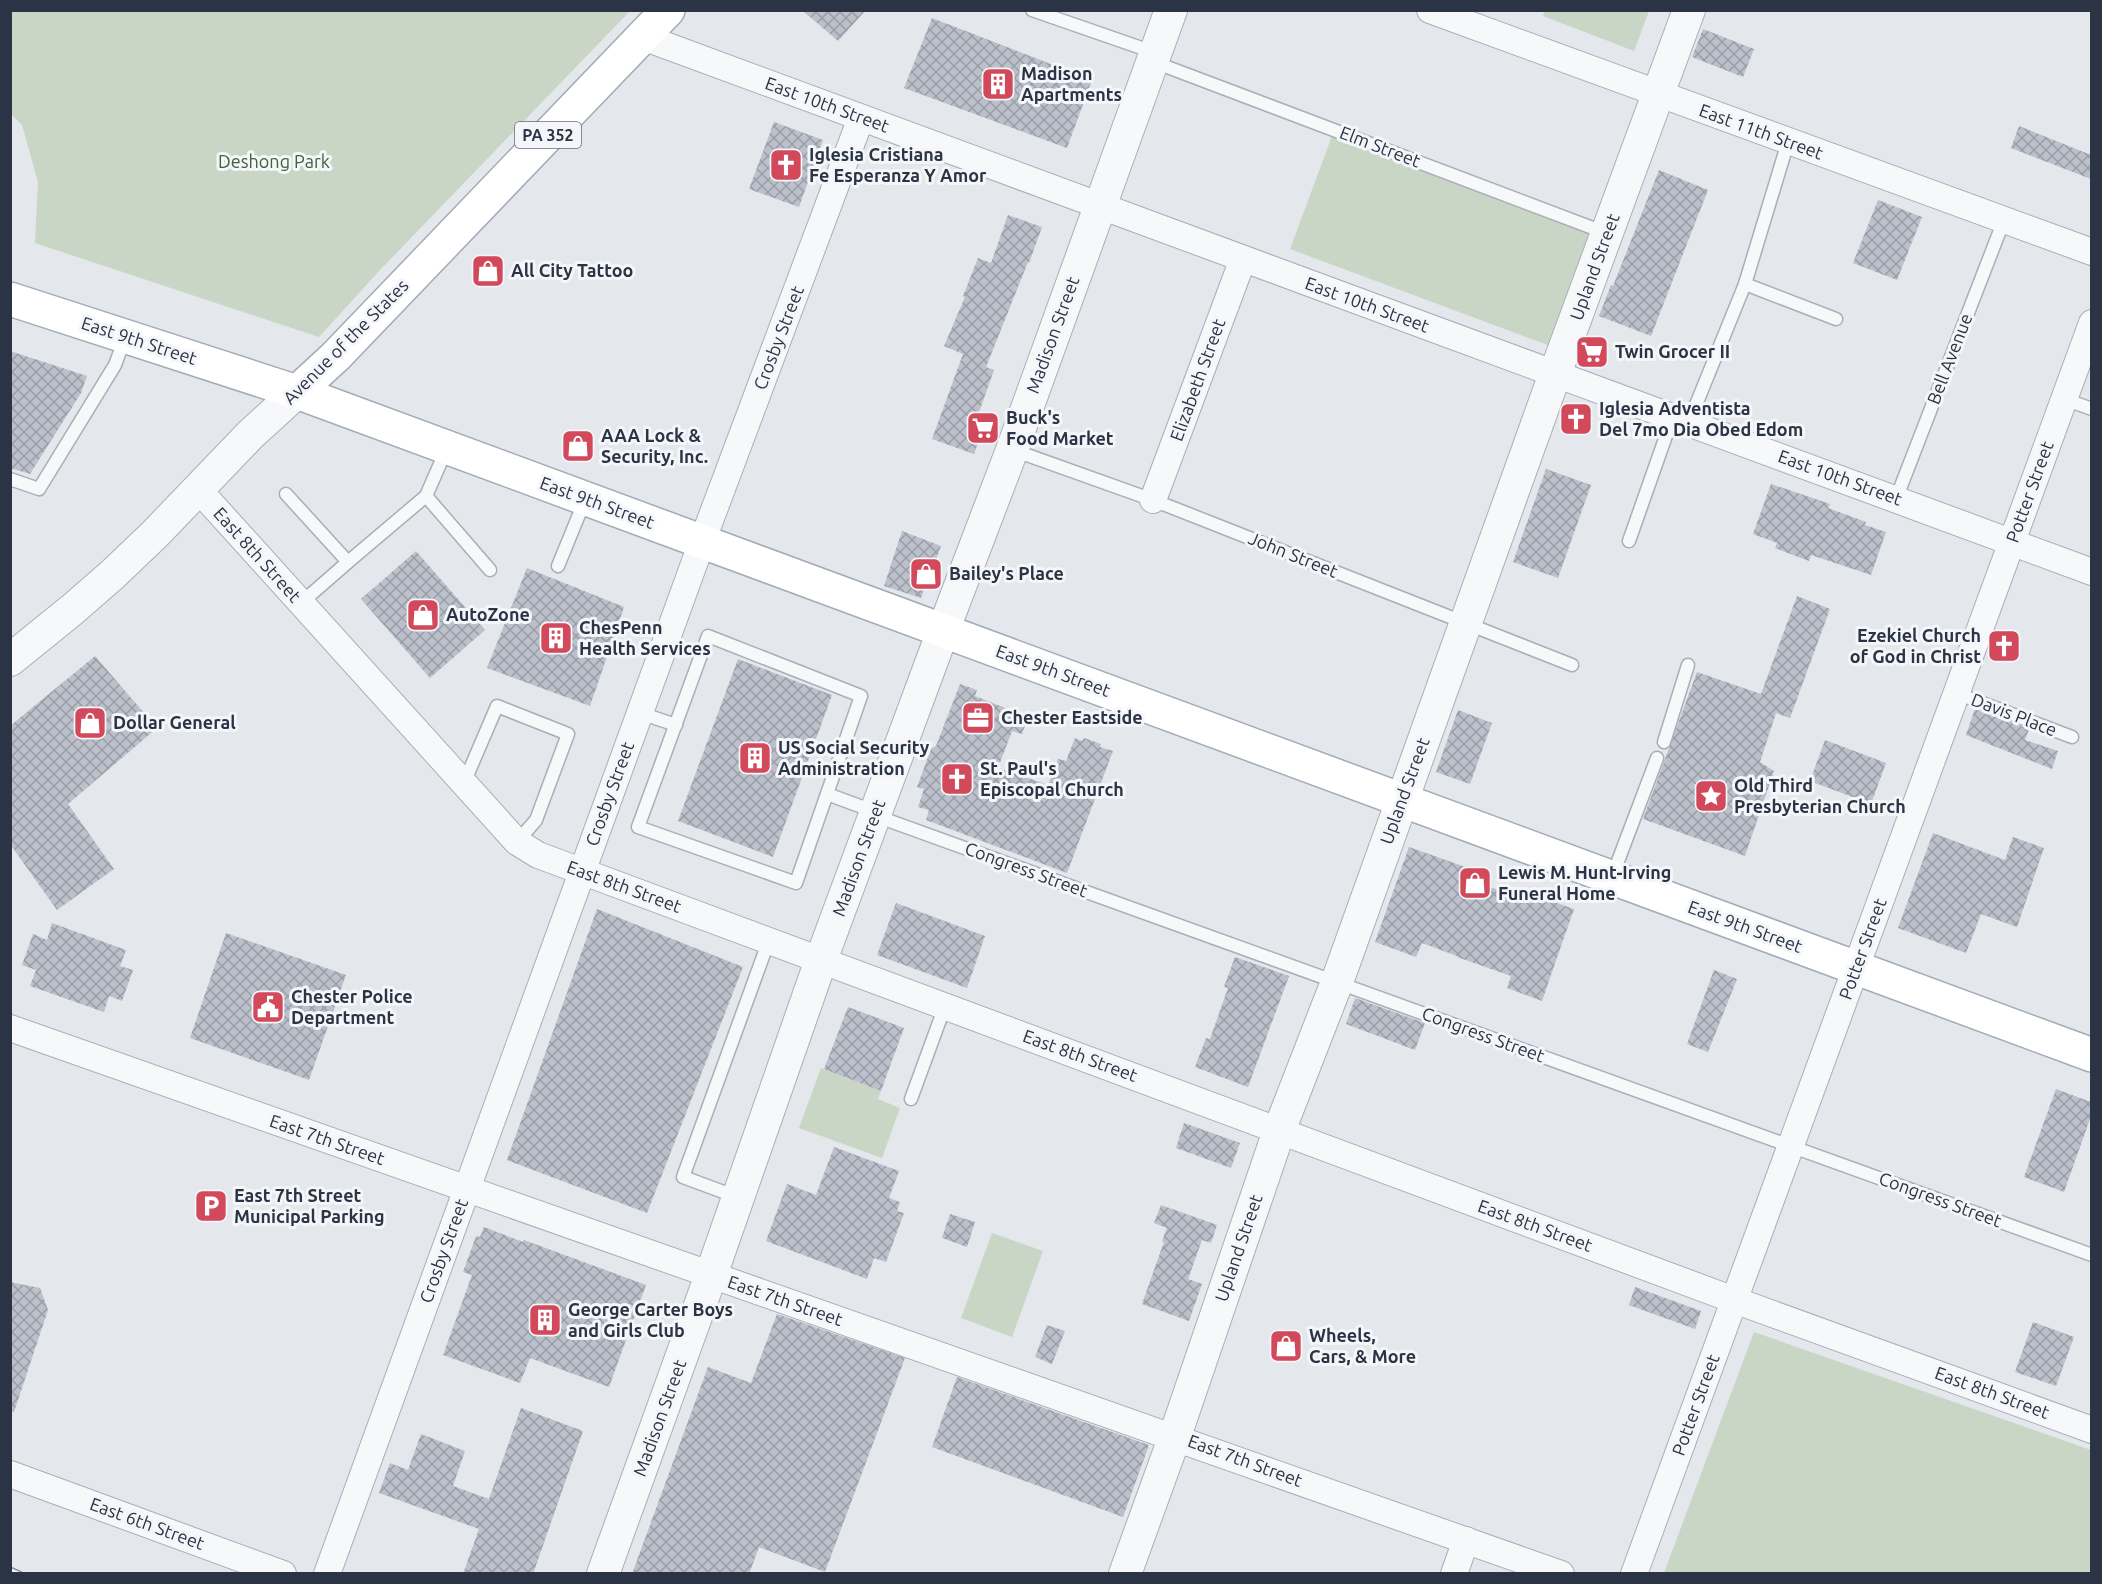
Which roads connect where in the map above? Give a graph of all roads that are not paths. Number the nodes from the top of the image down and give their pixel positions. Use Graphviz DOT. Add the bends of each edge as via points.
graph roads {
  1 [pos="668,10"];
  2 [pos="1032,10"];
  3 [pos="1172,10"];
  4 [pos="1430,10"];
  5 [pos="1689,10"];
  6 [pos="643,37"];
  7 [pos="1154,57"];
  8 [pos="1658,94"];
  9 [pos="861,118"];
  10 [pos="1788,142"];
  11 [pos="1100,206"];
  12 [pos="2004,220"];
  13 [pos="1607,233"];
  14 [pos="2091,252"];
  15 [pos="1243,259"];
  16 [pos="1745,284"];
  17 [pos="10,299"];
  18 [pos="1836,319"];
  19 [pos="2091,323"];
  20 [pos="125,337"];
  21 [pos="1555,374"];
  22 [pos="297,392"];
  23 [pos="2064,399"];
  24 [pos="2091,409"];
  25 [pos="1681,419"];
  26 [pos="447,448"];
  27 [pos="1012,450"];
  28 [pos="10,479"];
  29 [pos="198,489"];
  30 [pos="286,494"];
  31 [pos="426,496"];
  32 [pos="586,499"];
  33 [pos="1896,499"];
  34 [pos="1153,500"];
  35 [pos="1629,541"];
  36 [pos="702,542"];
  37 [pos="2012,542"];
  38 [pos="348,561"];
  39 [pos="558,566"];
  40 [pos="490,570"];
  41 [pos="2091,572"];
  42 [pos="301,603"];
  43 [pos="1466,624"];
  44 [pos="943,631"];
  45 [pos="15,652"];
  46 [pos="1572,665"];
  47 [pos="1688,665"];
  48 [pos="1956,693"];
  49 [pos="640,713"];
  50 [pos="676,725"];
  51 [pos="2072,737"];
  52 [pos="1664,742"];
  53 [pos="1657,758"];
  54 [pos="464,783"];
  55 [pos="827,794"];
  56 [pos="1402,800"];
  57 [pos="875,814"];
  58 [pos="518,842"];
  59 [pos="582,872"];
  60 [pos="1612,878"];
  61 [pos="769,940"];
  62 [pos="821,960"];
  63 [pos="1856,968"];
  64 [pos="1337,982"];
  65 [pos="945,1006"];
  66 [pos="10,1028"];
  67 [pos="2091,1055"];
  68 [pos="912,1099"];
  69 [pos="1279,1131"];
  70 [pos="1790,1145"];
  71 [pos="466,1190"];
  72 [pos="738,1197"];
  73 [pos="2091,1255"];
  74 [pos="711,1275"];
  75 [pos="1734,1299"];
  76 [pos="2091,1430"];
  77 [pos="1175,1436"];
  78 [pos="10,1474"];
  79 [pos="1466,1540"];
  80 [pos="283,1574"];
  81 [pos="327,1574"];
  82 [pos="603,1574"];
  83 [pos="1125,1574"];
  84 [pos="1454,1574"];
  85 [pos="1561,1574"];
  86 [pos="1634,1574"];
  1 -- 6 [label="main road, Avenue of the States / PA 352"];
  2 -- 7 [label="lane, Elm Street"];
  3 -- 7 [label="street, Madison Street"];
  4 -- 8 [label="street, East 11th Street"];
  5 -- 8 [label="street, Upland Street"];
  6 -- 9 [label="street, East 10th Street"];
  6 -- 22 [label="main road, Avenue of the States / PA 352"];
  7 -- 11 [label="street, Madison Street"];
  7 -- 13 [label="lane, Elm Street"];
  8 -- 10 [label="street, East 11th Street"];
  8 -- 13 [label="street, Upland Street"];
  9 -- 11 [label="street, East 10th Street"];
  9 -- 36 [label="street, Crosby Street"];
  10 -- 12 [label="street, East 11th Street"];
  10 -- 16 [label="lane"];
  11 -- 15 [label="street, East 10th Street"];
  11 -- 27 [label="street, Madison Street"];
  12 -- 14 [label="street, East 11th Street"];
  12 -- 33 [label="lane, Bell Avenue"];
  13 -- 21 [label="street, Upland Street"];
  15 -- 21 [label="street, East 10th Street"];
  15 -- 34 [label="street, Elizabeth Street"];
  16 -- 18 [label="lane"];
  16 -- 25 [label="lane"];
  17 -- 20 [label="main road, East 9th Street"];
  19 -- 23 [label="street, Potter Street"];
  20 -- 22 [label="main road, East 9th Street"];
  20 -- 28 [label="lane" via="115,364 39,489"];
  21 -- 25 [label="street, East 10th Street"];
  21 -- 43 [label="street, Upland Street"];
  22 -- 26 [label="main road, East 9th Street"];
  22 -- 29 [label="street, Avenue of the States"];
  23 -- 24 [label="lane"];
  23 -- 37 [label="street, Potter Street"];
  25 -- 33 [label="street, East 10th Street"];
  25 -- 35 [label="lane"];
  26 -- 31 [label="lane"];
  26 -- 32 [label="main road, East 9th Street"];
  27 -- 34 [label="lane, John Street"];
  27 -- 44 [label="street, Madison Street"];
  29 -- 42 [label="street, East 8th Street"];
  29 -- 45 [label="street, Avenue of the States" via="112,575"];
  30 -- 38 [label="lane"];
  31 -- 38 [label="lane"];
  31 -- 40 [label="lane"];
  32 -- 36 [label="main road, East 9th Street"];
  32 -- 39 [label="lane"];
  33 -- 37 [label="street, East 10th Street"];
  34 -- 43 [label="lane, John Street"];
  36 -- 44 [label="main road, East 9th Street"];
  36 -- 49 [label="street, Crosby Street"];
  37 -- 41 [label="street, East 10th Street"];
  37 -- 48 [label="street, Potter Street"];
  38 -- 42 [label="lane"];
  42 -- 54 [label="street, East 8th Street"];
  43 -- 46 [label="lane, John Street"];
  43 -- 56 [label="street, Upland Street"];
  44 -- 56 [label="main road, East 9th Street"];
  44 -- 57 [label="street, Madison Street"];
  47 -- 52 [label="lane"];
  48 -- 51 [label="lane, Davis Place"];
  48 -- 63 [label="street, Potter Street"];
  49 -- 50 [label="lane"];
  49 -- 59 [label="street, Crosby Street"];
  50 -- 55 [label="lane" via="708,636 861,696"];
  50 -- 55 [label="lane" via="638,827 796,883"];
  53 -- 60 [label="lane"];
  54 -- 58 [label="street, East 8th Street"];
  54 -- 58 [label="lane" via="498,706 568,734 536,820"];
  55 -- 57 [label="lane, Congress Street"];
  56 -- 60 [label="main road, East 9th Street"];
  56 -- 64 [label="street, Upland Street"];
  57 -- 62 [label="street, Madison Street"];
  57 -- 64 [label="lane, Congress Street"];
  58 -- 59 [label="street, East 8th Street" via="527,850"];
  59 -- 61 [label="street, East 8th Street"];
  59 -- 71 [label="street, Crosby Street"];
  60 -- 63 [label="main road, East 9th Street"];
  61 -- 62 [label="street, East 8th Street"];
  61 -- 72 [label="lane" via="683,1177"];
  62 -- 65 [label="street, East 8th Street"];
  62 -- 72 [label="street, Madison Street"];
  63 -- 67 [label="main road, East 9th Street"];
  63 -- 70 [label="street, Potter Street"];
  64 -- 69 [label="street, Upland Street"];
  64 -- 70 [label="lane, Congress Street"];
  65 -- 68 [label="lane"];
  65 -- 69 [label="street, East 8th Street"];
  66 -- 71 [label="street, East 7th Street"];
  69 -- 75 [label="street, East 8th Street"];
  69 -- 77 [label="street, Upland Street"];
  70 -- 73 [label="lane, Congress Street"];
  70 -- 75 [label="street, Potter Street"];
  71 -- 74 [label="street, East 7th Street"];
  71 -- 81 [label="street, Crosby Street"];
  72 -- 74 [label="street, Madison Street"];
  74 -- 77 [label="street, East 7th Street"];
  74 -- 82 [label="street, Madison Street"];
  75 -- 76 [label="street, East 8th Street"];
  75 -- 86 [label="street, Potter Street"];
  77 -- 79 [label="street, East 7th Street"];
  77 -- 83 [label="street, Upland Street"];
  78 -- 80 [label="street, East 6th Street"];
  79 -- 84 [label="street"];
  79 -- 85 [label="street, East 7th Street"];
}
